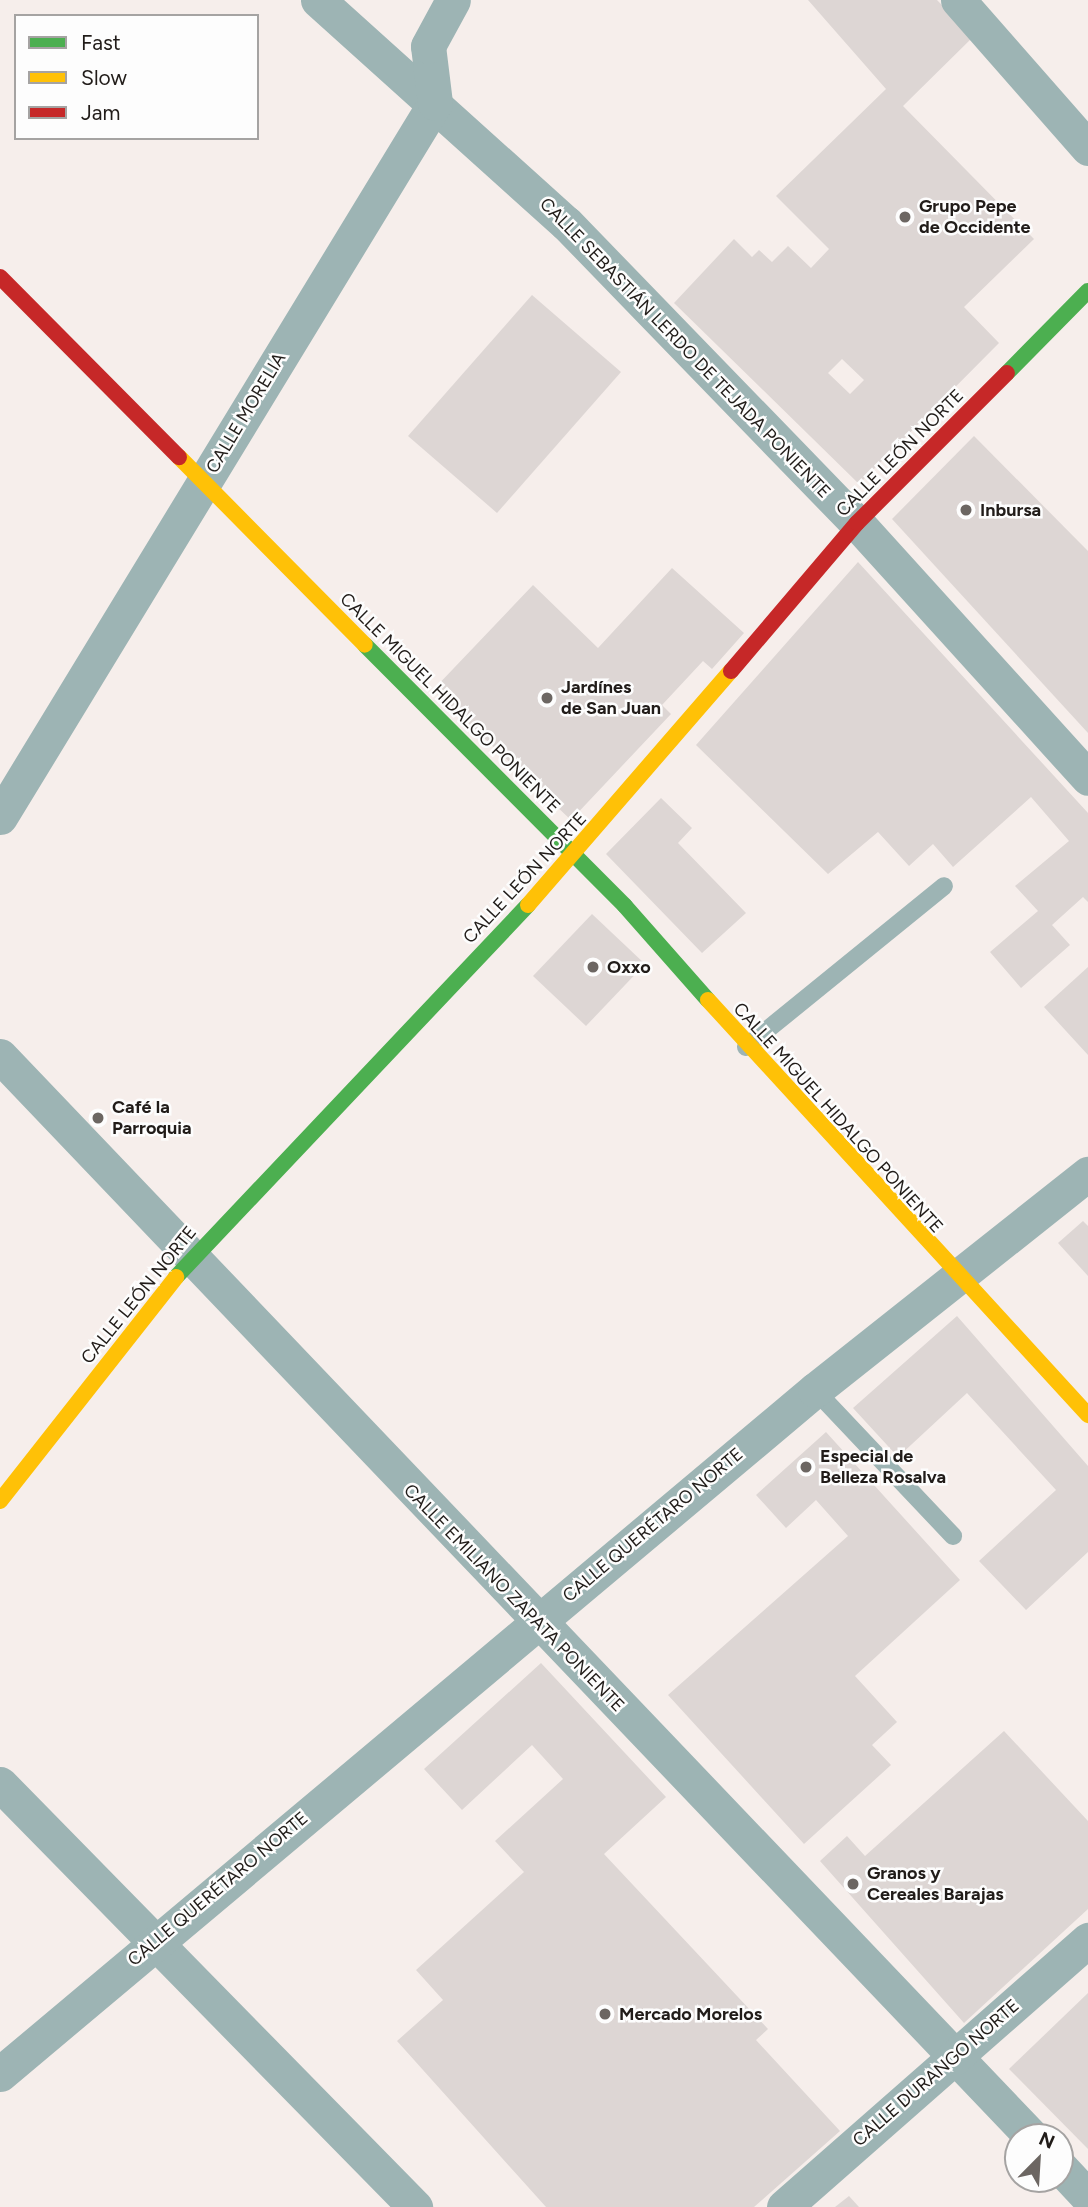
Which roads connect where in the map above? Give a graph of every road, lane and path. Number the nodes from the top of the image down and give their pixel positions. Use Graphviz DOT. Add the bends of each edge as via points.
graph roads {
  1 [pos="318,0"];
  2 [pos="453,0"];
  3 [pos="958,0"];
  4 [pos="435,103"];
  5 [pos="1088,148"];
  6 [pos="0,277"];
  7 [pos="1088,291"];
  8 [pos="203,483"];
  9 [pos="857,523"];
  10 [pos="1088,778"];
  11 [pos="0,817"];
  12 [pos="575,856"];
  13 [pos="944,886"];
  14 [pos="746,1047"];
  15 [pos="0,1056"];
  16 [pos="1088,1174"];
  17 [pos="190,1259"];
  18 [pos="957,1277"];
  19 [pos="815,1390"];
  20 [pos="1088,1415"];
  21 [pos="0,1501"];
  22 [pos="954,1536"];
  23 [pos="537,1623"];
  24 [pos="0,1784"];
  25 [pos="156,1939"];
  26 [pos="1088,1940"];
  27 [pos="956,2055"];
  28 [pos="0,2074"];
  29 [pos="1018,2123"];
  30 [pos="1074,2182"];
  31 [pos="1088,2197"];
  32 [pos="415,2207"];
  33 [pos="784,2207"];
  1 -- 4 [label="street, CALLE SEBASTIÁN LERDO DE TEJADA PONIENTE"];
  2 -- 4 [label="street" via="428,46"];
  3 -- 5 [label="street"];
  4 -- 8 [label="street, CALLE MORELIA"];
  4 -- 9 [label="street, CALLE SEBASTIÁN LERDO DE TEJADA PONIENTE" via="566,223"];
  6 -- 8 [label="street, CALLE MIGUEL HIDALGO PONIENTE"];
  7 -- 9 [label="street, CALLE LEÓN NORTE"];
  8 -- 11 [label="street, CALLE MORELIA"];
  8 -- 12 [label="street, CALLE MIGUEL HIDALGO PONIENTE"];
  9 -- 10 [label="street, CALLE SEBASTIÁN LERDO DE TEJADA PONIENTE"];
  9 -- 12 [label="street, CALLE LEÓN NORTE"];
  12 -- 14 [label="street, CALLE MIGUEL HIDALGO PONIENTE"];
  12 -- 17 [label="street, CALLE LEÓN NORTE"];
  13 -- 14 [label="lane"];
  14 -- 18 [label="street, CALLE MIGUEL HIDALGO PONIENTE"];
  15 -- 17 [label="street, CALLE EMILIANO ZAPATA PONIENTE"];
  16 -- 18 [label="street, CALLE QUERÉTARO NORTE"];
  17 -- 21 [label="street, CALLE LEÓN NORTE"];
  17 -- 23 [label="street, CALLE EMILIANO ZAPATA PONIENTE"];
  18 -- 19 [label="street, CALLE QUERÉTARO NORTE"];
  18 -- 20 [label="street, CALLE MIGUEL HIDALGO PONIENTE"];
  19 -- 22 [label="lane"];
  19 -- 23 [label="street, CALLE QUERÉTARO NORTE"];
  23 -- 25 [label="street, CALLE QUERÉTARO NORTE"];
  23 -- 27 [label="street, CALLE EMILIANO ZAPATA PONIENTE"];
  24 -- 25 [label="street"];
  25 -- 28 [label="street, CALLE QUERÉTARO NORTE"];
  25 -- 32 [label="street"];
  26 -- 27 [label="street, CALLE DURANGO NORTE"];
  27 -- 29 [label="street, CALLE EMILIANO ZAPATA PONIENTE"];
  27 -- 33 [label="street, CALLE DURANGO NORTE"];
  30 -- 31 [label="street"];
}
